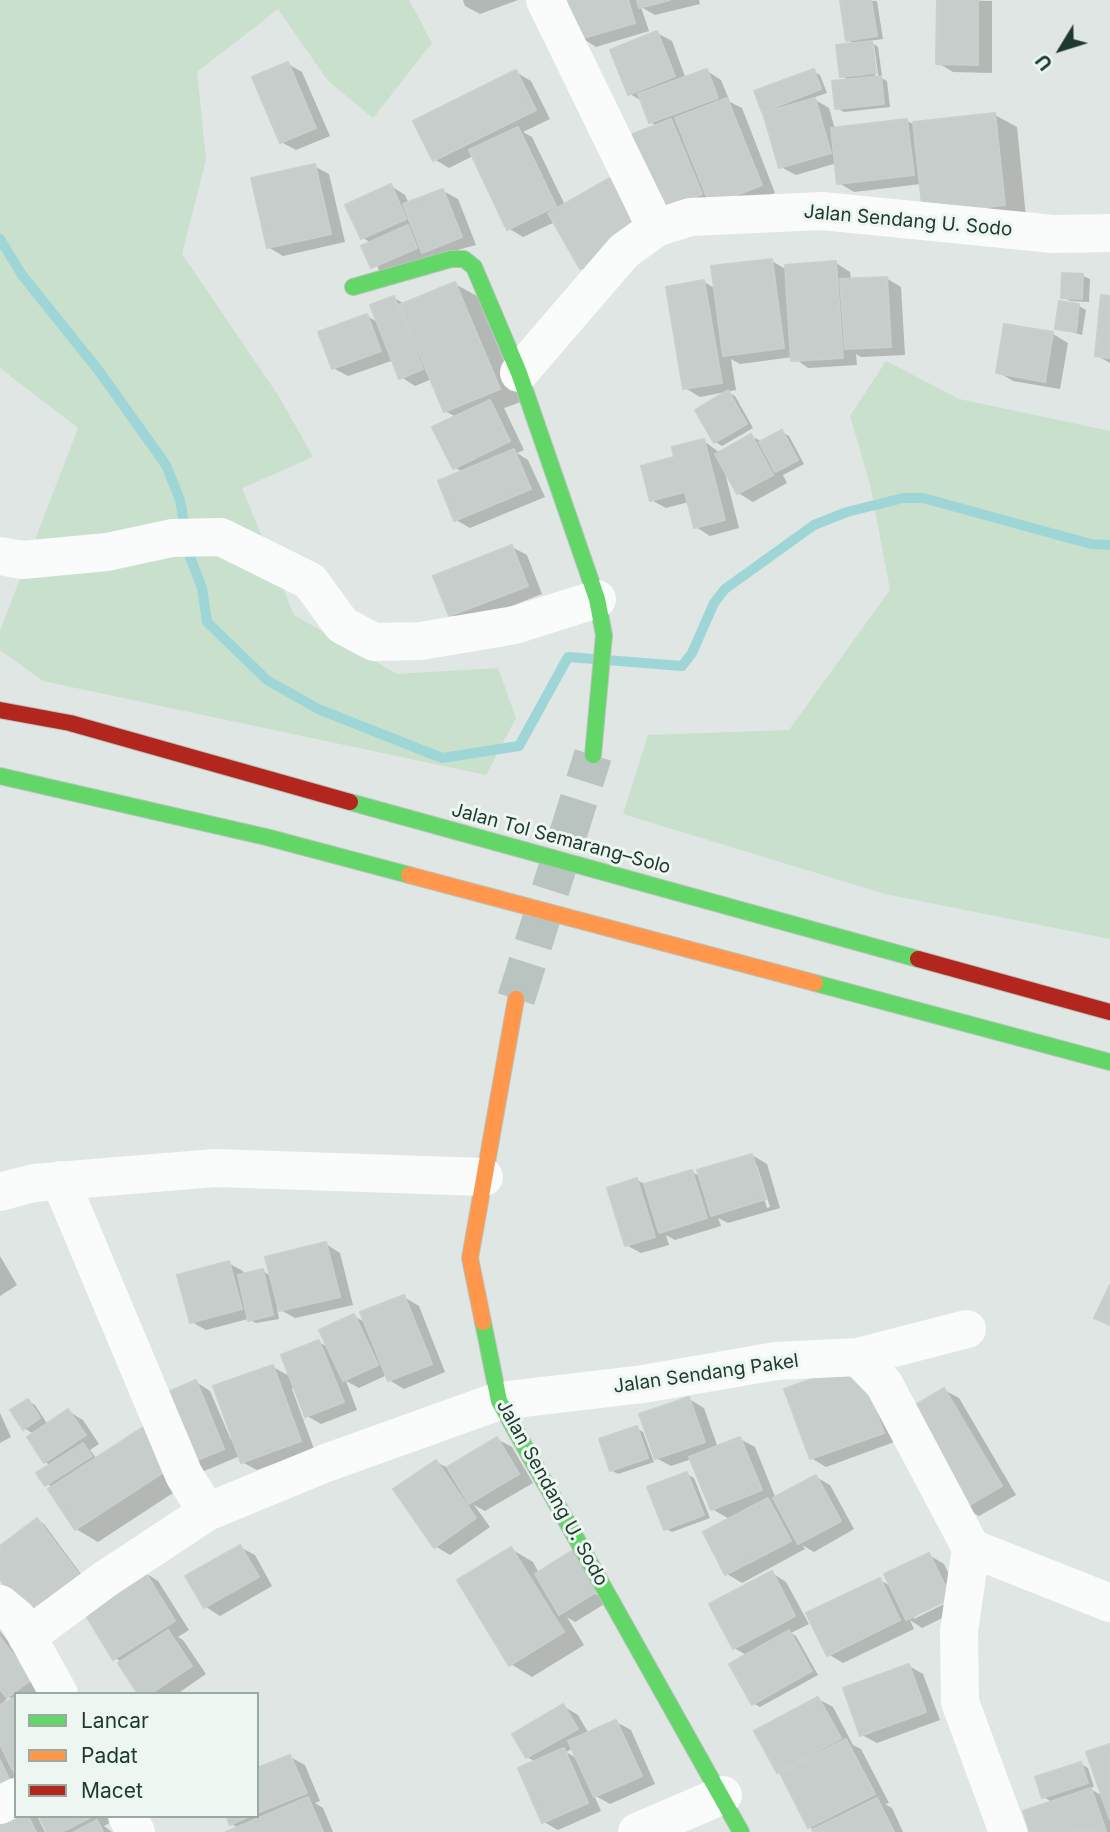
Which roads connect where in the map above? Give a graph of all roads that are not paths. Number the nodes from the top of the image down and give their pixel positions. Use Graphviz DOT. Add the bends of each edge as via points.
graph roads {
  1 [pos="545,0"];
  2 [pos="656,228"];
  3 [pos="1110,233"];
  4 [pos="353,287"];
  5 [pos="519,373"];
  6 [pos="0,556"];
  7 [pos="601,617"];
  8 [pos="0,710"];
  9 [pos="593,755"];
  10 [pos="0,776"];
  11 [pos="516,999"];
  12 [pos="1110,1012"];
  13 [pos="1110,1062"];
  14 [pos="484,1177"];
  15 [pos="60,1181"];
  16 [pos="0,1192"];
  17 [pos="967,1329"];
  18 [pos="858,1357"];
  19 [pos="499,1401"];
  20 [pos="207,1512"];
  21 [pos="971,1548"];
  22 [pos="1110,1603"];
  23 [pos="0,1604"];
  24 [pos="27,1637"];
  25 [pos="58,1692"];
  26 [pos="723,1795"];
  27 [pos="637,1832"];
  28 [pos="741,1832"];
  29 [pos="1008,1832"];
  1 -- 2 [label="street"];
  2 -- 3 [label="street, Jalan Sendang U. Sodo" via="690,217 822,211 1053,234"];
  2 -- 5 [label="street, Jalan Sendang U. Sodo" via="624,251"];
  4 -- 5 [label="main road" via="464,259 474,267"];
  5 -- 7 [label="main road"];
  6 -- 7 [label="street" via="22,560 107,552 172,538 220,537 310,581 342,625 374,642 421,641"];
  7 -- 9 [label="main road"];
  8 -- 12 [label="main road, Jalan Tol Semarang–Solo" via="70,723"];
  10 -- 13 [label="main road" via="266,837"];
  11 -- 14 [label="main road, Jalan Sendang U. Sodo"];
  14 -- 15 [label="street" via="215,1168"];
  14 -- 19 [label="main road, Jalan Sendang U. Sodo" via="470,1258"];
  15 -- 16 [label="street"];
  15 -- 20 [label="street" via="184,1475"];
  17 -- 18 [label="street, Jalan Sendang Pakel"];
  18 -- 19 [label="street, Jalan Sendang Pakel" via="776,1361 643,1384"];
  18 -- 21 [label="street" via="884,1384"];
  19 -- 20 [label="street, Jalan Sendang Pakel"];
  19 -- 26 [label="main road, Jalan Sendang U. Sodo"];
  20 -- 24 [label="street, Jalan Sendang Pakel"];
  21 -- 22 [label="street"];
  21 -- 29 [label="street" via="959,1631 960,1702"];
  23 -- 24 [label="street" via="17,1618"];
  24 -- 25 [label="street"];
  26 -- 27 [label="street"];
  26 -- 28 [label="main road, Jalan Sendang U. Sodo"];
}
